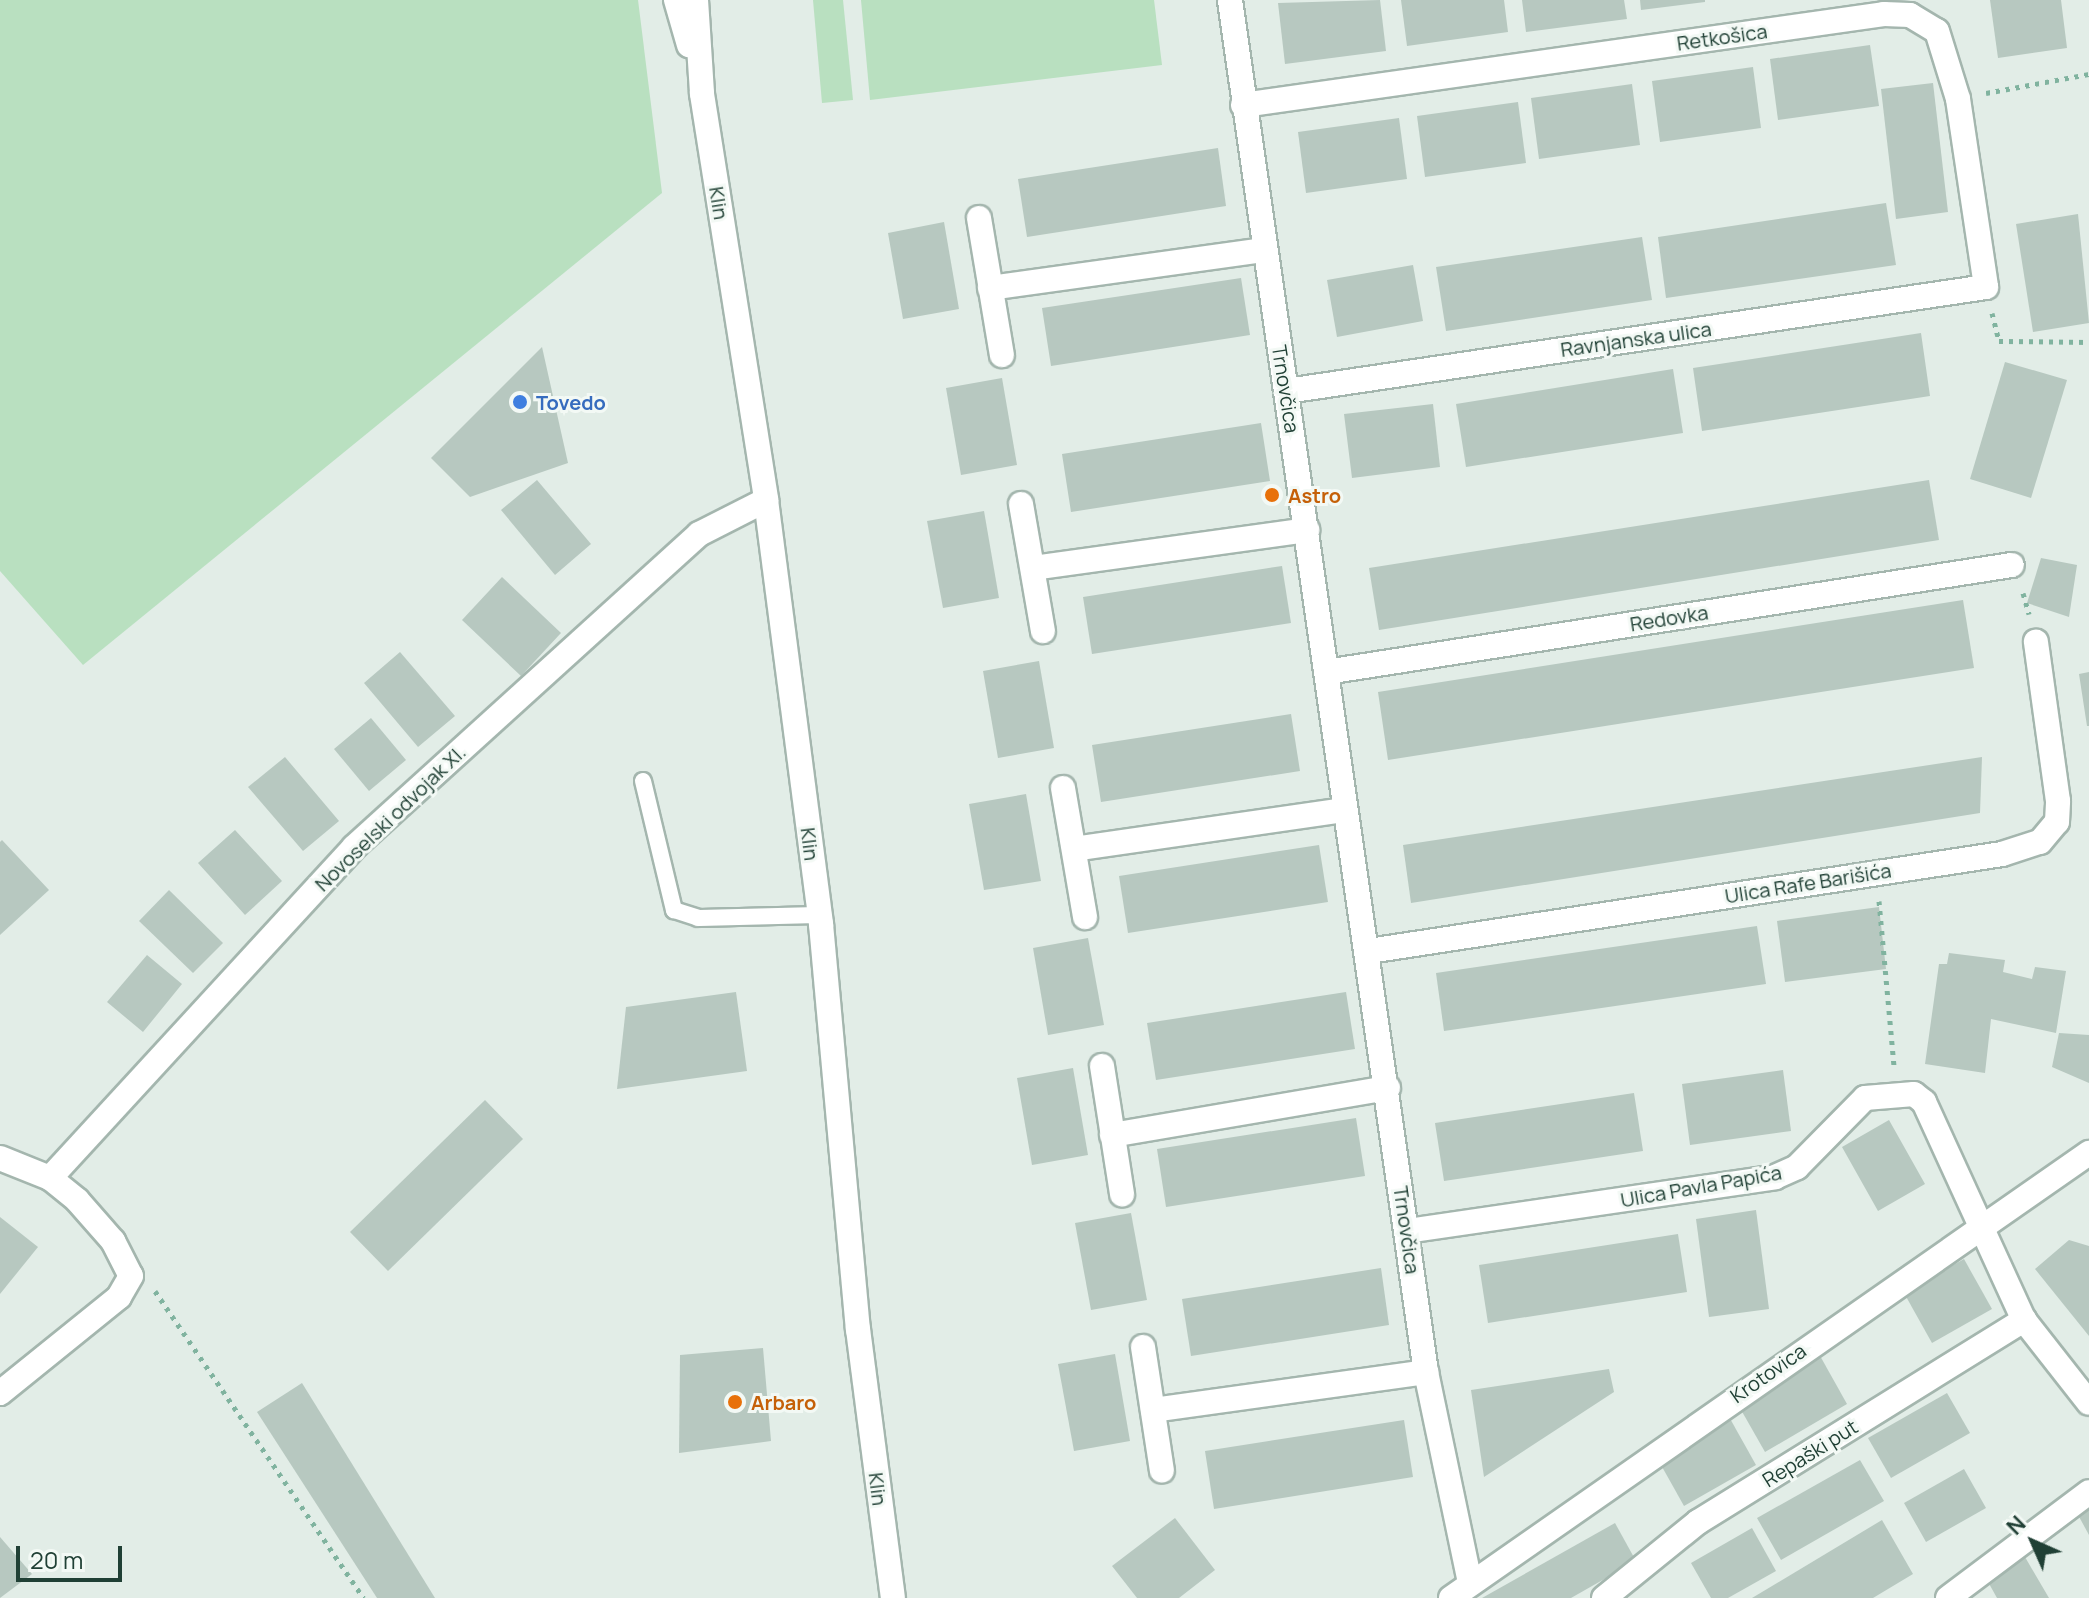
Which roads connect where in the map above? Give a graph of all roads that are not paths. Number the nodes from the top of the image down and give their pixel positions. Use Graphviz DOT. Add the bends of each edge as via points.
graph roads {
  1 [pos="676,0"];
  2 [pos="696,0"];
  3 [pos="1230,0"];
  4 [pos="702,94"];
  5 [pos="1243,105"];
  6 [pos="979,218"];
  7 [pos="1263,250"];
  8 [pos="1986,287"];
  9 [pos="990,288"];
  10 [pos="1002,355"];
  11 [pos="1287,391"];
  12 [pos="766,500"];
  13 [pos="1021,504"];
  14 [pos="1307,530"];
  15 [pos="2012,565"];
  16 [pos="1033,568"];
  17 [pos="1043,631"];
  18 [pos="2036,642"];
  19 [pos="1326,672"];
  20 [pos="643,781"];
  21 [pos="1063,788"];
  22 [pos="1345,810"];
  23 [pos="1074,849"];
  24 [pos="819,915"];
  25 [pos="1085,917"];
  26 [pos="1369,951"];
  27 [pos="1102,1066"];
  28 [pos="1388,1088"];
  29 [pos="1112,1135"];
  30 [pos="2089,1153"];
  31 [pos="0,1158"];
  32 [pos="50,1178"];
  33 [pos="1122,1194"];
  34 [pos="1979,1227"];
  35 [pos="1407,1231"];
  36 [pos="2024,1320"];
  37 [pos="1143,1347"];
  38 [pos="1426,1372"];
  39 [pos="0,1393"];
  40 [pos="2089,1403"];
  41 [pos="1153,1410"];
  42 [pos="1162,1471"];
  43 [pos="2089,1492"];
  44 [pos="1460,1590"];
  45 [pos="893,1598"];
  46 [pos="1604,1598"];
  47 [pos="1948,1598"];
  1 -- 4 [label="street, Klin"];
  2 -- 4 [label="street, Klin"];
  3 -- 5 [label="street, Trnovčica"];
  4 -- 12 [label="street, Klin"];
  5 -- 7 [label="street, Trnovčica"];
  5 -- 8 [label="street, Retkošica" via="1884,14 1910,15 1937,31 1958,99"];
  6 -- 9 [label="street"];
  7 -- 9 [label="street"];
  7 -- 11 [label="street, Trnovčica"];
  8 -- 11 [label="street, Ravnjanska ulica"];
  9 -- 10 [label="street"];
  11 -- 14 [label="street, Trnovčica"];
  12 -- 24 [label="street, Klin"];
  12 -- 32 [label="street, Novoselski odvojak XI." via="699,534 354,847"];
  13 -- 16 [label="street"];
  14 -- 16 [label="street"];
  14 -- 19 [label="street, Trnovčica"];
  15 -- 19 [label="street, Redovka"];
  16 -- 17 [label="street"];
  18 -- 26 [label="street, Ulica Rafe Barišića" via="2057,822 2023,849"];
  19 -- 22 [label="street, Trnovčica"];
  20 -- 24 [label="lane" via="674,910 698,918"];
  21 -- 23 [label="street"];
  22 -- 23 [label="street"];
  22 -- 26 [label="street, Trnovčica"];
  23 -- 25 [label="street"];
  24 -- 45 [label="street, Klin" via="858,1329"];
  26 -- 28 [label="street, Trnovčica"];
  27 -- 29 [label="street"];
  28 -- 29 [label="street"];
  28 -- 35 [label="street, Trnovčica"];
  29 -- 33 [label="street"];
  30 -- 34 [label="street, Krotovica"];
  31 -- 32 [label="street"];
  32 -- 39 [label="street" via="113,1241 131,1276 119,1297"];
  34 -- 35 [label="street, Ulica Pavla Papića" via="1924,1102 1899,1091 1865,1098 1797,1167 1775,1177"];
  34 -- 36 [label="street"];
  34 -- 44 [label="street, Krotovica"];
  35 -- 38 [label="street, Trnovčica"];
  36 -- 40 [label="street"];
  36 -- 46 [label="street, Repaški put" via="1698,1522"];
  37 -- 41 [label="street"];
  38 -- 41 [label="street"];
  38 -- 44 [label="street, Trnovčica"];
  41 -- 42 [label="street"];
  43 -- 47 [label="street"];
}
